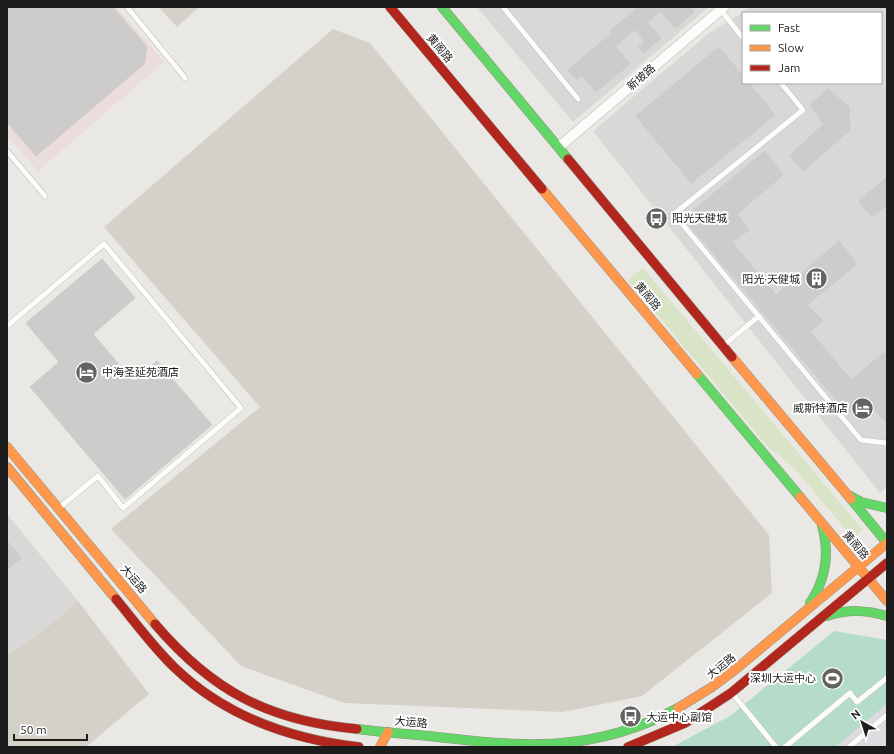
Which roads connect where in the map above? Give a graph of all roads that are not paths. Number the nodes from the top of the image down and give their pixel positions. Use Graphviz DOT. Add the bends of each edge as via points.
graph roads {
  1 [pos="127,7"];
  2 [pos="390,7"];
  3 [pos="442,7"];
  4 [pos="503,7"];
  5 [pos="722,8"];
  6 [pos="742,37"];
  7 [pos="185,78"];
  8 [pos="782,84"];
  9 [pos="578,99"];
  10 [pos="559,148"];
  11 [pos="7,151"];
  12 [pos="45,196"];
  13 [pos="759,316"];
  14 [pos="7,326"];
  15 [pos="724,346"];
  16 [pos="887,443"];
  17 [pos="7,447"];
  18 [pos="7,466"];
  19 [pos="846,493"];
  20 [pos="58,508"];
  21 [pos="887,508"];
  22 [pos="820,521"];
  23 [pos="887,543"];
  24 [pos="887,563"];
  25 [pos="858,567"];
  26 [pos="868,579"];
  27 [pos="887,601"];
  28 [pos="801,615"];
  29 [pos="887,616"];
  30 [pos="819,620"];
  31 [pos="887,678"];
  32 [pos="731,693"];
  33 [pos="887,715"];
  34 [pos="388,732"];
  35 [pos="334,745"];
  36 [pos="359,747"];
  37 [pos="380,747"];
  38 [pos="393,747"];
  39 [pos="628,747"];
  40 [pos="776,747"];
  41 [pos="785,747"];
  42 [pos="849,747"];
  1 -- 7 [label="lane"];
  2 -- 22 [label="street, 黄阁路"];
  3 -- 10 [label="street"];
  4 -- 9 [label="lane"];
  5 -- 6 [label="lane"];
  5 -- 10 [label="street, 新坡路"];
  8 -- 13 [label="lane" via="803,110 674,214"];
  10 -- 15 [label="street"];
  11 -- 12 [label="lane"];
  13 -- 15 [label="lane"];
  13 -- 16 [label="lane" via="861,440"];
  14 -- 20 [label="lane" via="104,244 241,408 123,508 98,476"];
  15 -- 19 [label="street"];
  17 -- 20 [label="street, 大运路"];
  18 -- 35 [label="street" via="156,648 198,688 222,706 248,719 276,730"];
  19 -- 21 [label="street" via="861,502"];
  19 -- 23 [label="street"];
  20 -- 34 [label="street, 大运路" via="169,640 205,675 224,688 249,702 300,721 346,729"];
  22 -- 25 [label="street, 黄阁路"];
  22 -- 28 [label="street" via="826,542 826,564 814,598"];
  23 -- 25 [label="street, 大运路"];
  24 -- 26 [label="street"];
  25 -- 26 [label="street, 黄阁路"];
  25 -- 28 [label="street, 大运路"];
  26 -- 27 [label="street, 黄阁路"];
  26 -- 30 [label="street"];
  28 -- 34 [label="street, 大运路" via="702,695 656,720 623,733 572,743 546,744"];
  29 -- 30 [label="street" via="858,610 844,611"];
  30 -- 32 [label="street"];
  31 -- 41 [label="lane" via="857,702 850,693"];
  32 -- 39 [label="street" via="685,723"];
  32 -- 40 [label="lane"];
  33 -- 42 [label="lane"];
  34 -- 37 [label="street"];
  34 -- 38 [label="street"];
  35 -- 36 [label="street"];
}
